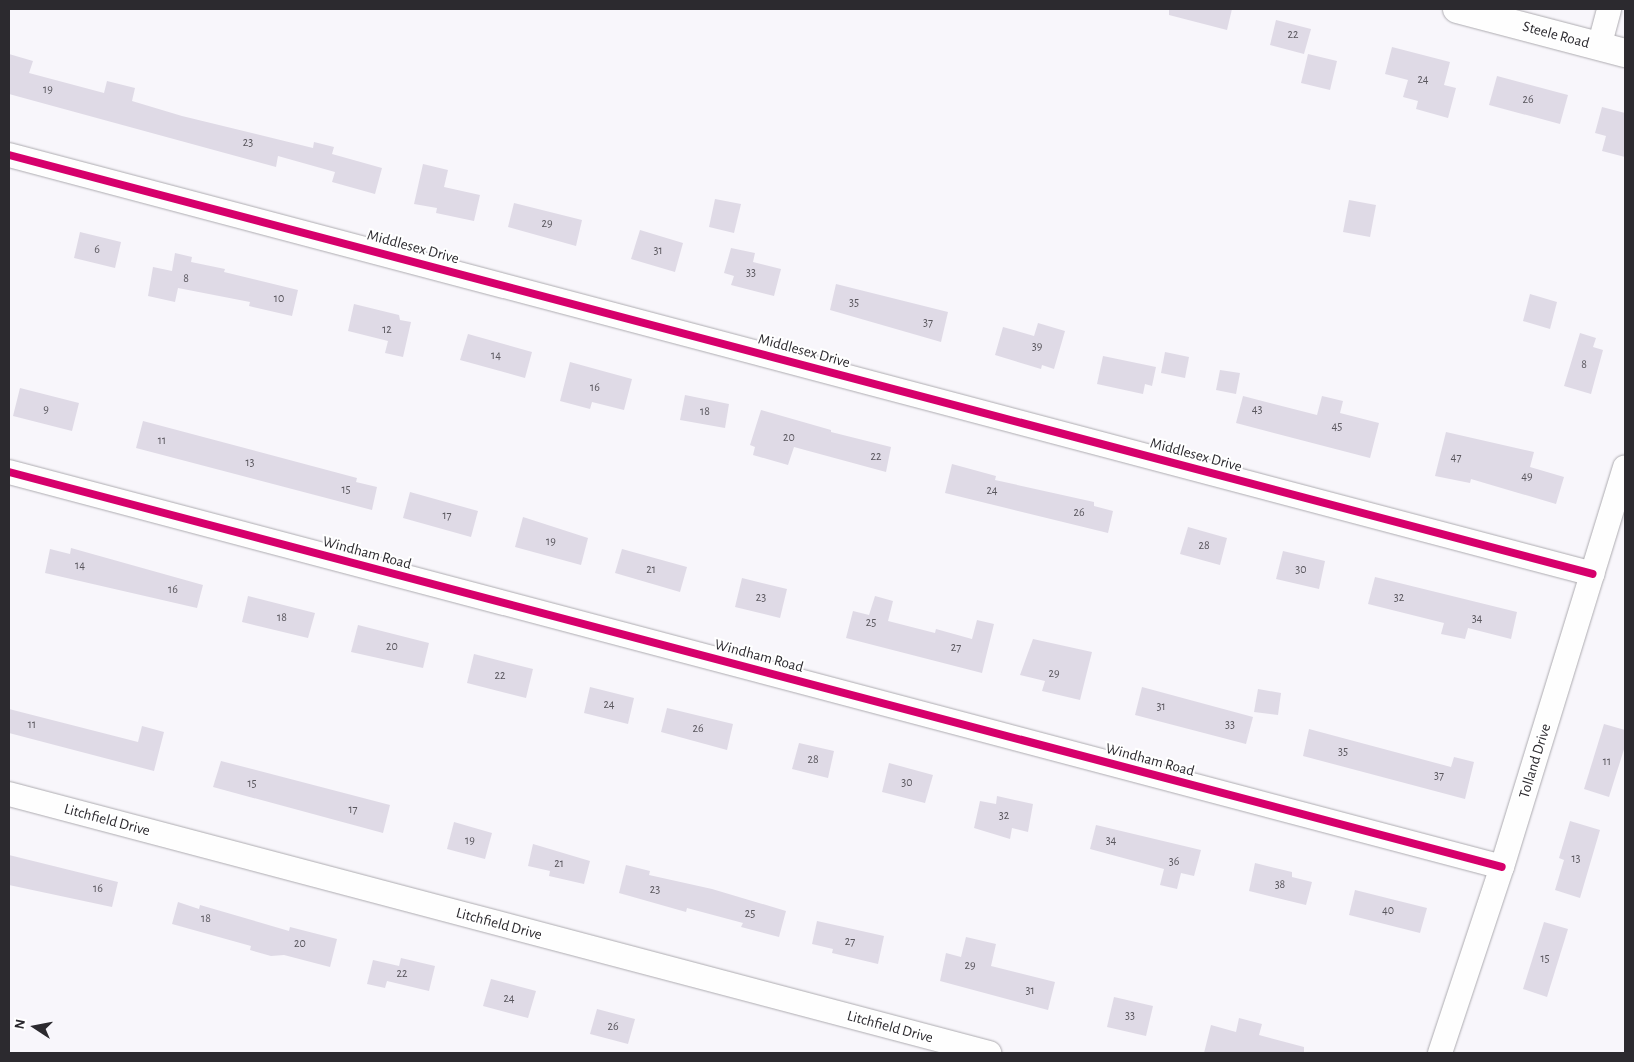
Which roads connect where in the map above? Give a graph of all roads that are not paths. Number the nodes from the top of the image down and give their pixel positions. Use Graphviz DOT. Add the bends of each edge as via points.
graph roads {
  1 [pos="1457,9"];
  2 [pos="1610,9"];
  3 [pos="1599,47"];
  4 [pos="1625,53"];
  5 [pos="9,155"];
  6 [pos="1625,468"];
  7 [pos="9,472"];
  8 [pos="1593,574"];
  9 [pos="9,794"];
  10 [pos="1502,868"];
  11 [pos="989,1053"];
  12 [pos="1440,1053"];
  1 -- 3 [label="street, Steele Road"];
  2 -- 3 [label="street"];
  3 -- 4 [label="street, Steele Road"];
  5 -- 8 [label="street, Middlesex Drive"];
  6 -- 8 [label="street, Tolland Drive"];
  7 -- 10 [label="street, Windham Road"];
  8 -- 10 [label="street, Tolland Drive"];
  9 -- 11 [label="street, Litchfield Drive"];
  10 -- 12 [label="street, Tolland Drive"];
}
